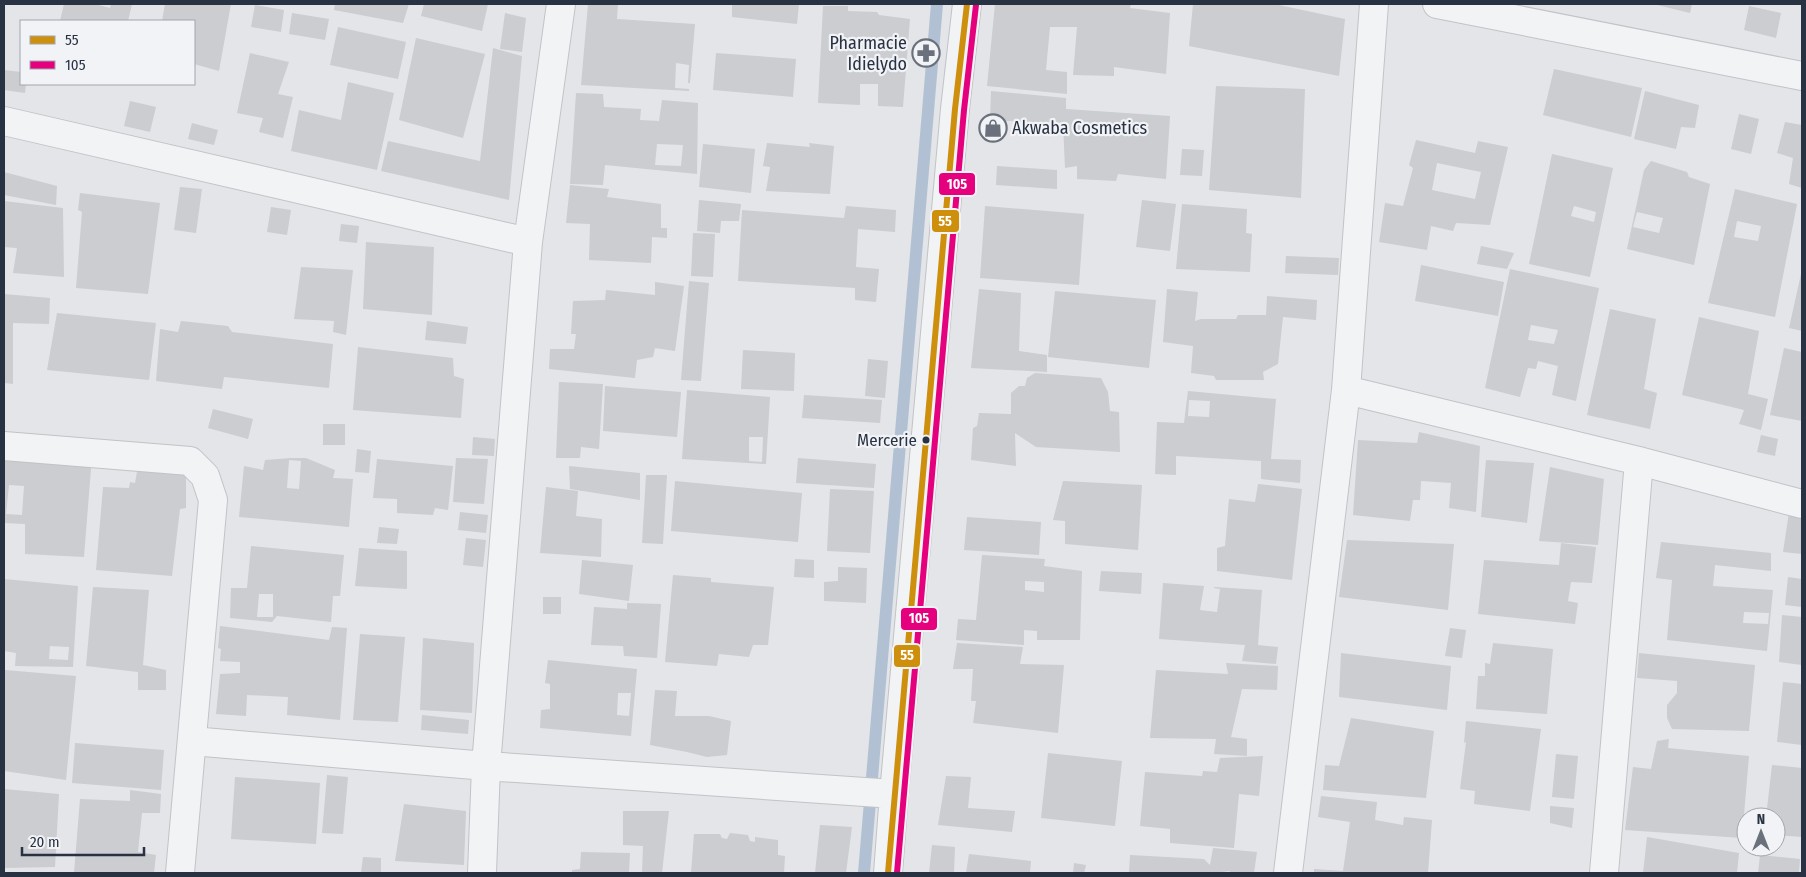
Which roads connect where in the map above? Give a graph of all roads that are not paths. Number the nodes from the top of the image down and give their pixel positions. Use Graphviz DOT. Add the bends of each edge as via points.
graph roads {
  1 [pos="561,4"];
  2 [pos="967,4"];
  3 [pos="1374,4"];
  4 [pos="1437,4"];
  5 [pos="1802,76"];
  6 [pos="4,121"];
  7 [pos="528,242"];
  8 [pos="1346,390"];
  9 [pos="4,446"];
  10 [pos="1639,461"];
  11 [pos="1802,504"];
  12 [pos="192,741"];
  13 [pos="486,766"];
  14 [pos="894,794"];
  15 [pos="180,873"];
  16 [pos="482,873"];
  17 [pos="888,873"];
  18 [pos="1288,873"];
  19 [pos="1604,873"];
  1 -- 7 [label="street"];
  2 -- 14 [label="street"];
  3 -- 8 [label="street"];
  4 -- 5 [label="street"];
  6 -- 7 [label="street"];
  7 -- 13 [label="street"];
  8 -- 10 [label="street"];
  8 -- 18 [label="street"];
  9 -- 12 [label="street" via="190,461 205,476 213,500"];
  10 -- 11 [label="street"];
  10 -- 19 [label="street"];
  12 -- 13 [label="street"];
  12 -- 15 [label="street"];
  13 -- 14 [label="street"];
  13 -- 16 [label="street"];
  14 -- 17 [label="street"];
}
